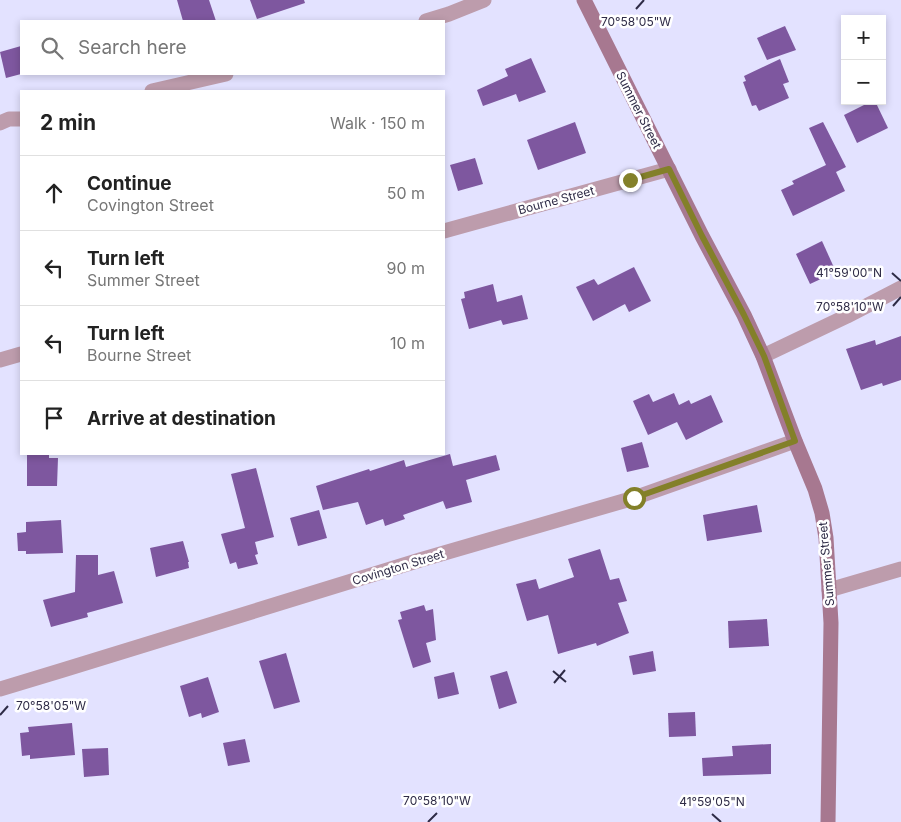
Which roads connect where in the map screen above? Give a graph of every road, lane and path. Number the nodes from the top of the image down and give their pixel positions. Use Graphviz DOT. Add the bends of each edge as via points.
graph roads {
  1 [pos="484,0"];
  2 [pos="584,0"];
  3 [pos="429,20"];
  4 [pos="222,75"];
  5 [pos="156,90"];
  6 [pos="20,119"];
  7 [pos="0,123"];
  8 [pos="669,169"];
  9 [pos="445,231"];
  10 [pos="901,288"];
  11 [pos="20,354"];
  12 [pos="764,356"];
  13 [pos="0,360"];
  14 [pos="795,441"];
  15 [pos="901,569"];
  16 [pos="829,590"];
  17 [pos="0,689"];
  18 [pos="828,822"];
  1 -- 3 [label="street"];
  2 -- 8 [label="main road, Summer Street"];
  4 -- 5 [label="street"];
  6 -- 7 [label="street"];
  8 -- 9 [label="street, Bourne Street"];
  8 -- 12 [label="main road, Summer Street"];
  10 -- 12 [label="street"];
  11 -- 13 [label="street"];
  12 -- 14 [label="main road, Summer Street"];
  14 -- 16 [label="main road, Summer Street" via="822,513"];
  14 -- 17 [label="street, Covington Street" via="634,498 429,557"];
  15 -- 16 [label="street"];
  16 -- 18 [label="main road, Summer Street"];
}
